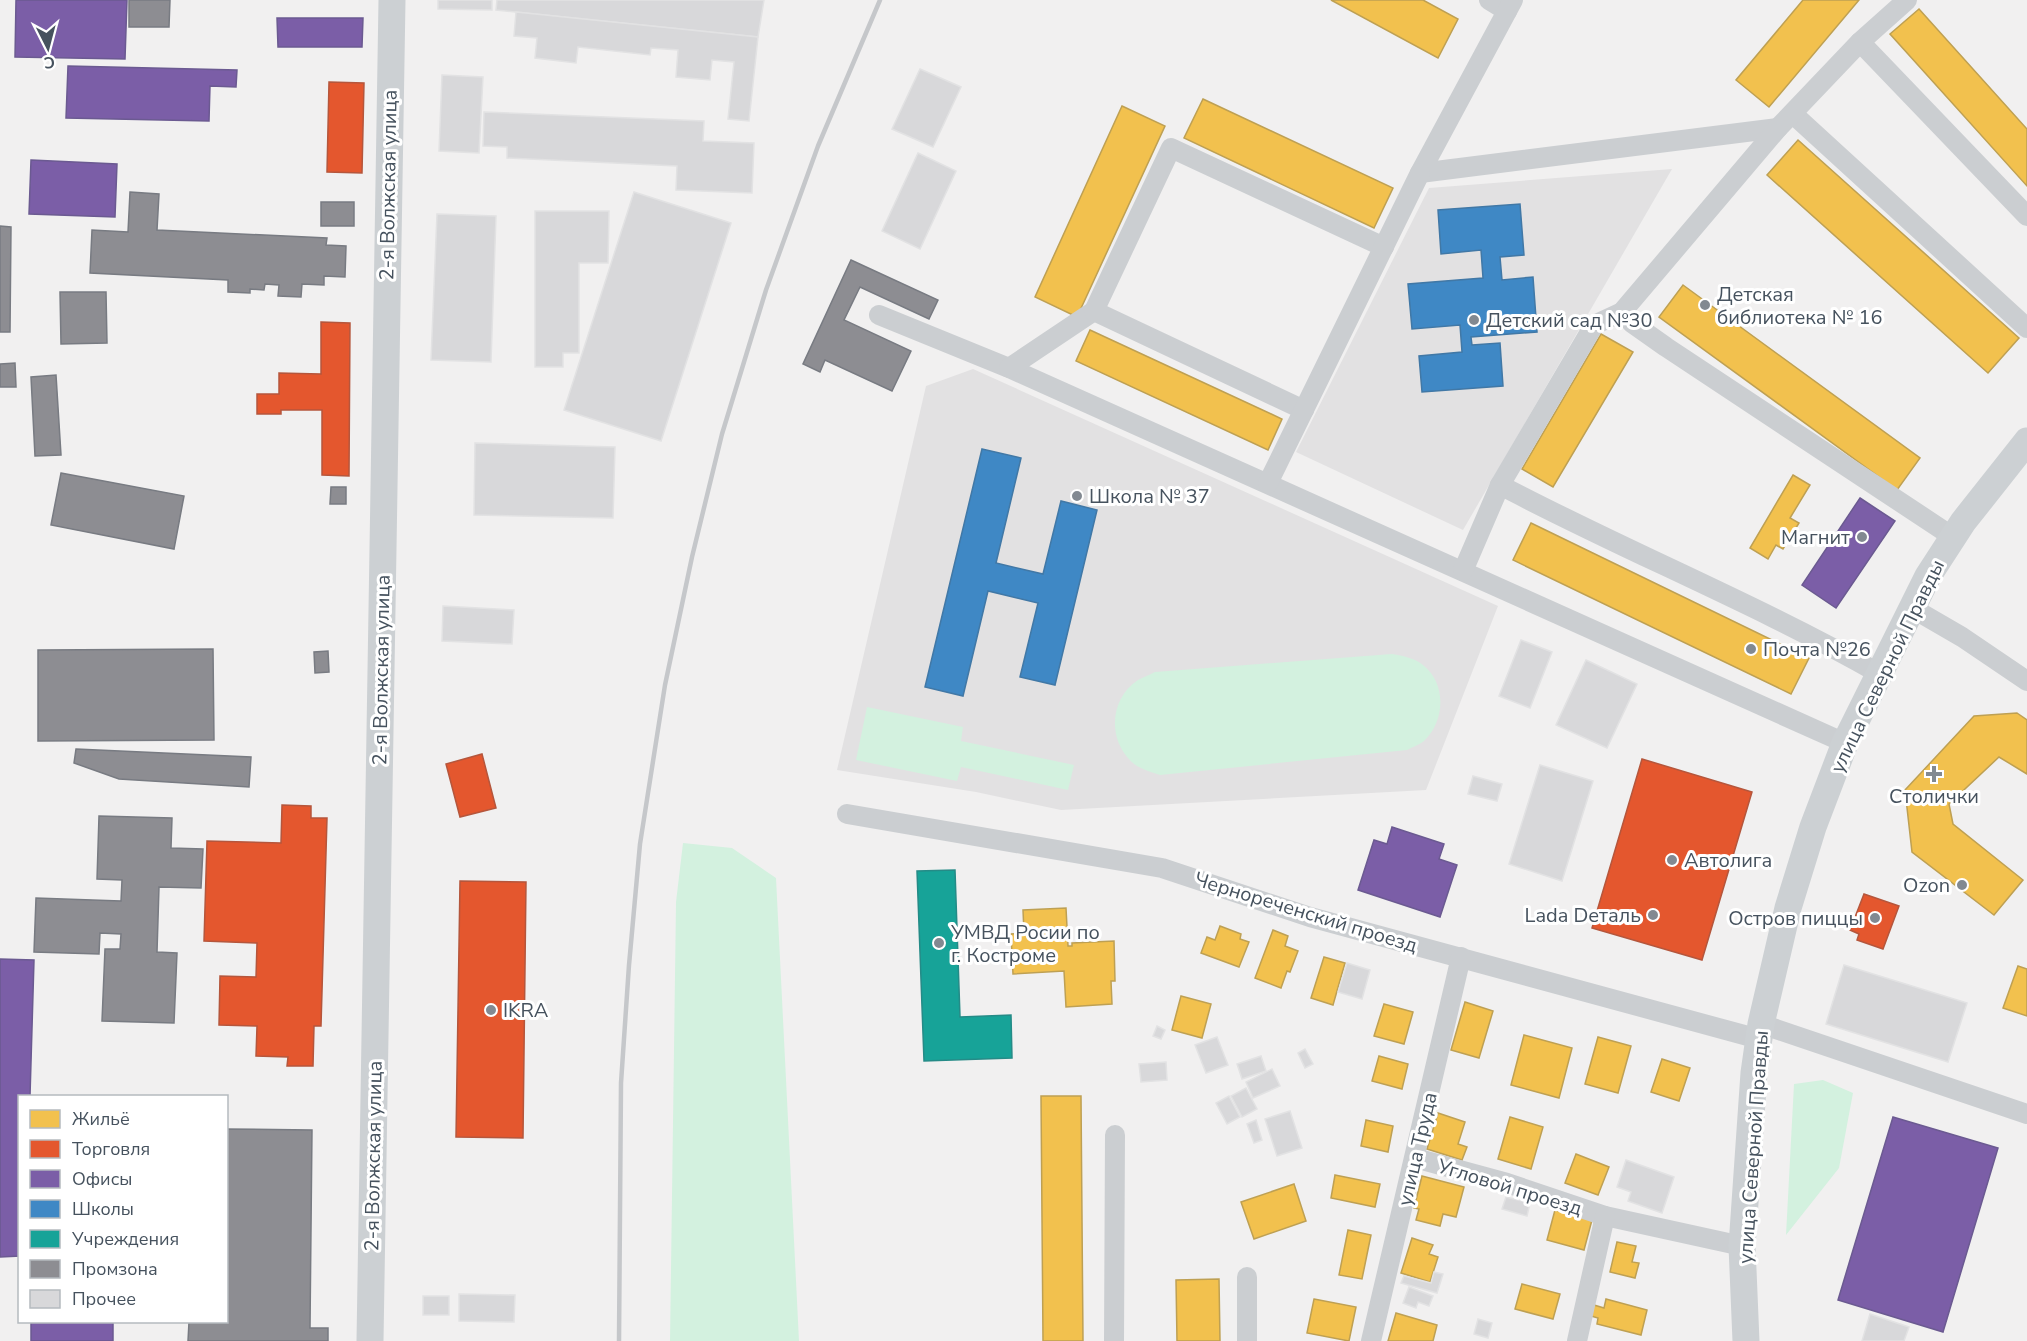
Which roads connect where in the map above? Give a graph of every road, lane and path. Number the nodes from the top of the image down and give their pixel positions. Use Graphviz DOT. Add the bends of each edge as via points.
graph roads {
  1 [pos="392,0"];
  2 [pos="1489,0"];
  3 [pos="1907,0"];
  4 [pos="1510,5"];
  5 [pos="1860,42"];
  6 [pos="1786,121"];
  7 [pos="1419,173"];
  8 [pos="2027,216"];
  9 [pos="1384,247"];
  10 [pos="1094,311"];
  11 [pos="1622,312"];
  12 [pos="879,315"];
  13 [pos="2027,328"];
  14 [pos="1009,368"];
  15 [pos="1304,410"];
  16 [pos="2027,441"];
  17 [pos="1268,483"];
  18 [pos="1500,485"];
  19 [pos="1953,537"];
  20 [pos="1462,571"];
  21 [pos="1912,608"];
  22 [pos="1880,674"];
  23 [pos="2027,681"];
  24 [pos="1845,742"];
  25 [pos="847,814"];
  26 [pos="1461,957"];
  27 [pos="1760,1032"];
  28 [pos="2027,1114"];
  29 [pos="1115,1135"];
  30 [pos="1415,1158"];
  31 [pos="1605,1216"];
  32 [pos="1742,1246"];
  33 [pos="1247,1277"];
  34 [pos="370,1341"];
  35 [pos="1114,1341"];
  36 [pos="1247,1341"];
  37 [pos="1371,1341"];
  38 [pos="1577,1341"];
  39 [pos="1746,1341"];
  1 -- 34 [label="street, 2-я Волжская улица"];
  2 -- 4 [label="street"];
  3 -- 5 [label="street"];
  4 -- 7 [label="street"];
  5 -- 6 [label="street"];
  5 -- 8 [label="street"];
  6 -- 7 [label="street"];
  6 -- 11 [label="street"];
  6 -- 13 [label="street"];
  7 -- 9 [label="street"];
  9 -- 10 [label="street" via="1171,148"];
  9 -- 15 [label="street"];
  10 -- 14 [label="street"];
  10 -- 15 [label="street"];
  11 -- 18 [label="street" via="1594,325"];
  11 -- 19 [label="street" via="1632,323"];
  12 -- 14 [label="street"];
  14 -- 17 [label="street"];
  15 -- 17 [label="street"];
  16 -- 19 [label="street, улица Северной Правды"];
  17 -- 20 [label="street"];
  18 -- 20 [label="street"];
  18 -- 22 [label="street" via="1829,645"];
  19 -- 21 [label="street, улица Северной Правды"];
  20 -- 24 [label="street"];
  21 -- 22 [label="street, улица Северной Правды"];
  21 -- 23 [label="street"];
  22 -- 24 [label="street, улица Северной Правды"];
  24 -- 27 [label="street, улица Северной Правды" via="1788,908"];
  25 -- 26 [label="street, Чернореченский проезд" via="1162,868 1311,917"];
  26 -- 27 [label="street, Чернореченский проезд"];
  26 -- 30 [label="street, улица Труда"];
  27 -- 28 [label="street, Чернореченский проезд"];
  27 -- 32 [label="street, улица Северной Правды"];
  29 -- 35 [label="street"];
  30 -- 31 [label="street, Угловой проезд"];
  30 -- 37 [label="street, улица Труда"];
  31 -- 32 [label="street, Угловой проезд"];
  31 -- 38 [label="street, Угловой проезд"];
  32 -- 39 [label="street, улица Северной Правды"];
  33 -- 36 [label="street"];
}
